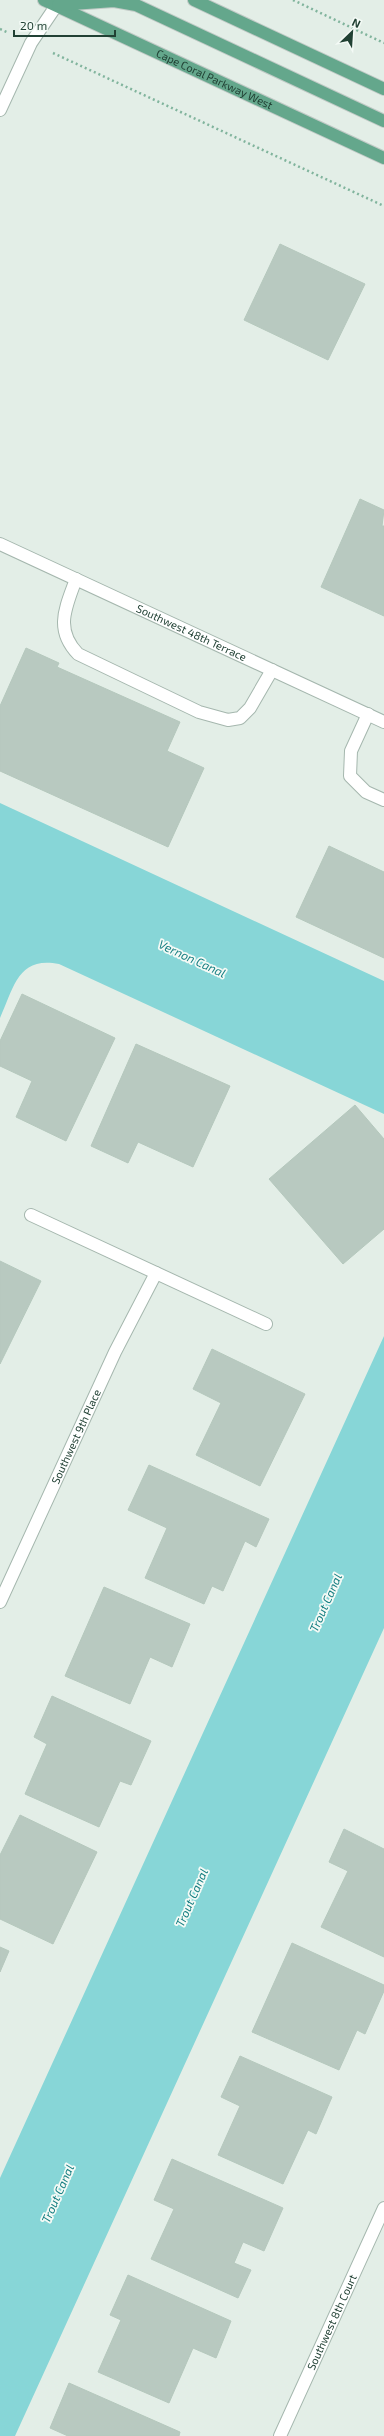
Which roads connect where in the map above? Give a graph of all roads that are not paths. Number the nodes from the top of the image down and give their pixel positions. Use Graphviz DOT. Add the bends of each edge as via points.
graph roads {
  1 [pos="44,0"];
  2 [pos="194,0"];
  3 [pos="56,6"];
  4 [pos="384,88"];
  5 [pos="0,110"];
  6 [pos="384,121"];
  7 [pos="384,158"];
  8 [pos="0,544"];
  9 [pos="76,579"];
  10 [pos="272,670"];
  11 [pos="368,714"];
  12 [pos="384,722"];
  13 [pos="384,800"];
  14 [pos="31,1215"];
  15 [pos="156,1273"];
  16 [pos="266,1324"];
  17 [pos="0,1602"];
  18 [pos="384,2208"];
  19 [pos="280,2436"];
  1 -- 3 [label="main road, Cape Coral Parkway West"];
  2 -- 4 [label="main road"];
  3 -- 5 [label="street" via="31,43"];
  3 -- 6 [label="main road" via="114,1 136,5"];
  3 -- 7 [label="main road, Cape Coral Parkway West"];
  8 -- 9 [label="street, Southwest 48th Terrace"];
  9 -- 10 [label="street, Southwest 48th Terrace"];
  9 -- 10 [label="street" via="64,615 64,631 68,644 78,654 199,712 228,720 240,718 250,708"];
  10 -- 11 [label="street, Southwest 48th Terrace"];
  11 -- 12 [label="street, Southwest 48th Terrace"];
  11 -- 13 [label="street" via="352,751 350,776 366,792"];
  14 -- 15 [label="street"];
  15 -- 16 [label="street"];
  15 -- 17 [label="street, Southwest 9th Place" via="115,1352"];
  18 -- 19 [label="street, Southwest 8th Court"];
}
